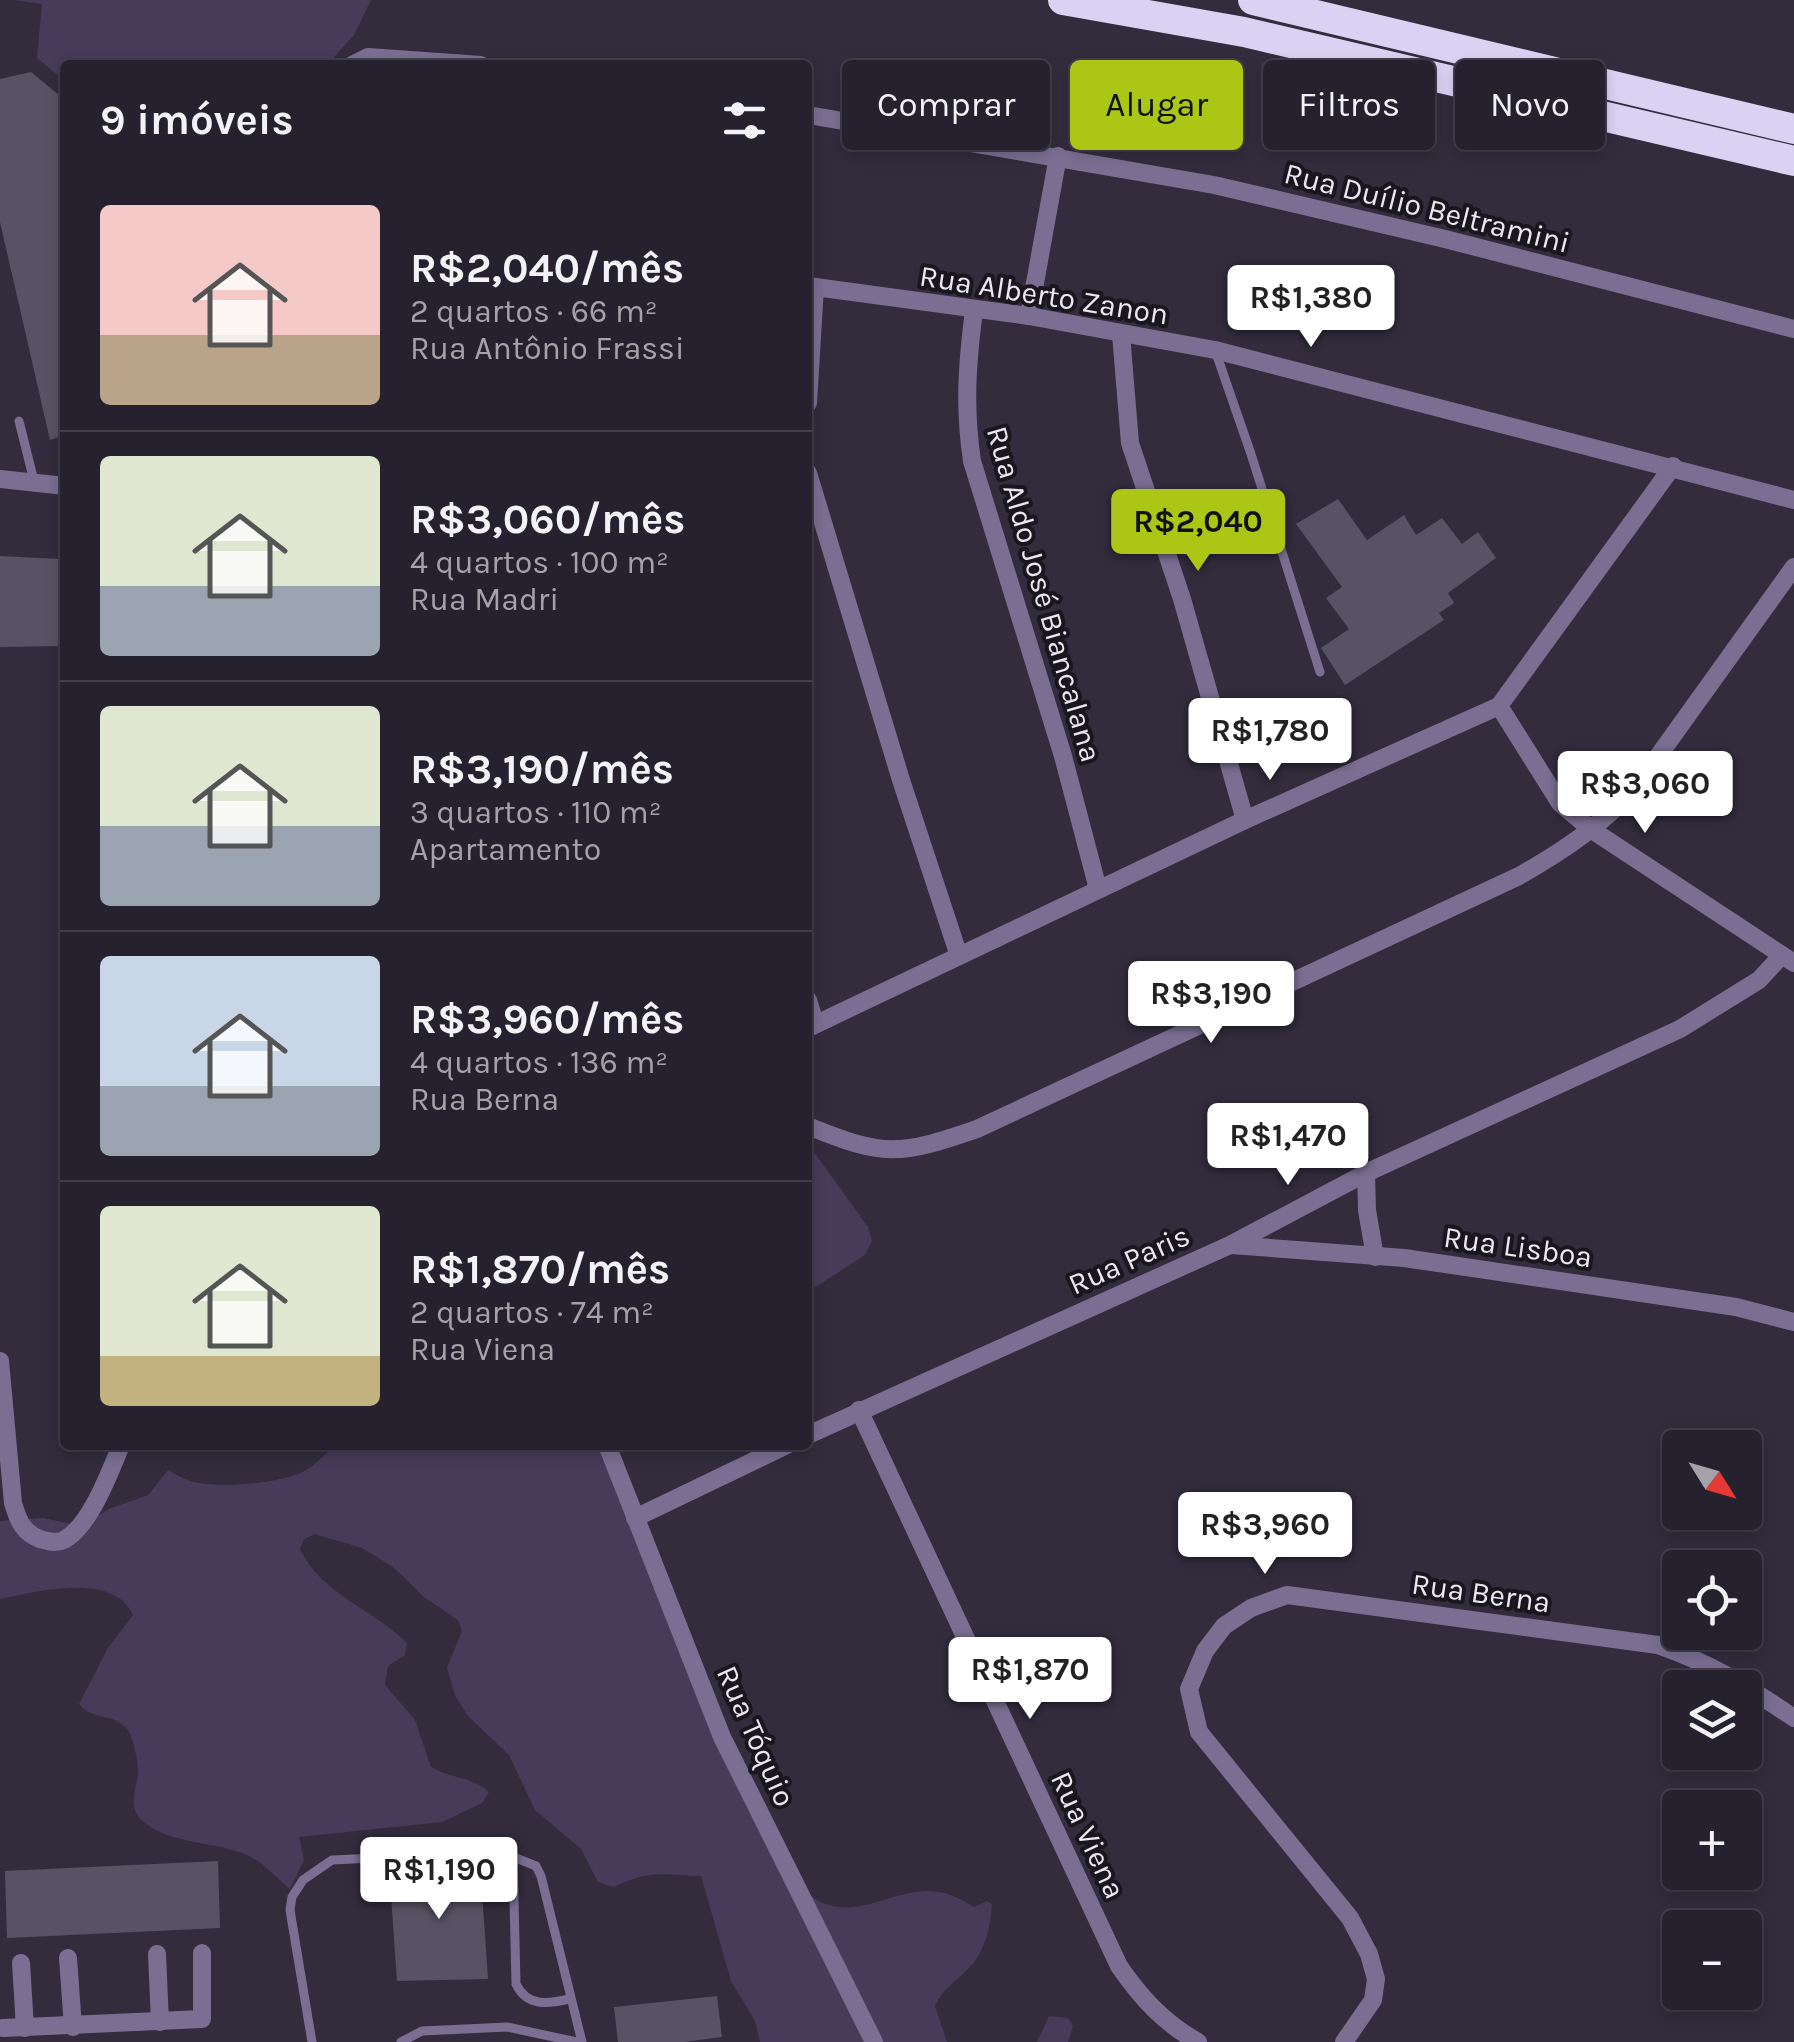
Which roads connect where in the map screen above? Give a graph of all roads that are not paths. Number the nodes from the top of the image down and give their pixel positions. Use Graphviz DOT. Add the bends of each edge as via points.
graph roads {
  1 [pos="1064,0"];
  2 [pos="1253,0"];
  3 [pos="362,60"];
  4 [pos="410,60"];
  5 [pos="812,115"];
  6 [pos="1794,129"];
  7 [pos="1058,156"];
  8 [pos="1794,161"];
  9 [pos="812,286"];
  10 [pos="974,310"];
  11 [pos="1028,316"];
  12 [pos="1794,329"];
  13 [pos="1121,334"];
  14 [pos="1215,350"];
  15 [pos="18,420"];
  16 [pos="1674,466"];
  17 [pos="0,479"];
  18 [pos="35,483"];
  19 [pos="60,486"];
  20 [pos="812,486"];
  21 [pos="1794,500"];
  22 [pos="1794,567"];
  23 [pos="1320,672"];
  24 [pos="1499,706"];
  25 [pos="1246,820"];
  26 [pos="1592,830"];
  27 [pos="1098,890"];
  28 [pos="960,956"];
  29 [pos="1788,959"];
  30 [pos="812,1026"];
  31 [pos="812,1128"];
  32 [pos="1366,1173"];
  33 [pos="1230,1244"];
  34 [pos="1375,1257"];
  35 [pos="1794,1322"];
  36 [pos="0,1361"];
  37 [pos="859,1410"];
  38 [pos="812,1433"];
  39 [pos="119,1450"];
  40 [pos="609,1450"];
  41 [pos="776,1450"];
  42 [pos="635,1518"];
  43 [pos="1794,1718"];
  44 [pos="513,1856"];
  45 [pos="202,1953"];
  46 [pos="157,1954"];
  47 [pos="68,1958"];
  48 [pos="21,1963"];
  49 [pos="570,1999"];
  50 [pos="160,2022"];
  51 [pos="73,2027"];
  52 [pos="3,2028"];
  53 [pos="26,2028"];
  54 [pos="116,2033"];
  55 [pos="312,2042"];
  56 [pos="401,2042"];
  57 [pos="580,2042"];
  58 [pos="874,2042"];
  59 [pos="1198,2042"];
  60 [pos="1344,2042"];
  1 -- 8 [label="highway" via="1244,32"];
  2 -- 6 [label="highway"];
  3 -- 4 [label="street"];
  5 -- 7 [label="street, Rua Duílio Beltramini"];
  7 -- 11 [label="street"];
  7 -- 12 [label="street, Rua Duílio Beltramini" via="1214,185"];
  9 -- 10 [label="street, Rua Alberto Zanon"];
  10 -- 11 [label="street, Rua Alberto Zanon"];
  10 -- 27 [label="street, Rua Aldo José Biancalana" via="965,413 972,462"];
  11 -- 13 [label="street, Rua Alberto Zanon"];
  13 -- 14 [label="street, Rua Alberto Zanon"];
  13 -- 25 [label="street" via="1130,443"];
  14 -- 16 [label="street, Rua Alberto Zanon"];
  14 -- 23 [label="lane"];
  15 -- 18 [label="lane"];
  16 -- 21 [label="street, Rua Alberto Zanon"];
  16 -- 24 [label="street"];
  17 -- 18 [label="street"];
  18 -- 19 [label="street"];
  20 -- 28 [label="street"];
  22 -- 26 [label="street" via="1636,787"];
  24 -- 25 [label="street"];
  24 -- 26 [label="street" via="1560,803"];
  25 -- 27 [label="street"];
  26 -- 29 [label="street"];
  26 -- 31 [label="street" via="1519,876 977,1129 924,1148 888,1150"];
  27 -- 28 [label="street"];
  28 -- 30 [label="street"];
  29 -- 32 [label="street, Rua Paris" via="1680,1029"];
  32 -- 33 [label="street, Rua Paris"];
  32 -- 34 [label="street"];
  33 -- 34 [label="street, Rua Lisboa"];
  33 -- 37 [label="street, Rua Paris"];
  34 -- 35 [label="street, Rua Lisboa" via="1736,1307"];
  36 -- 39 [label="street" via="12,1504 32,1536 64,1540 86,1517"];
  37 -- 38 [label="street, Rua Paris"];
  37 -- 59 [label="street, Rua Viena" via="1119,1966 1162,2018"];
  40 -- 42 [label="street, Rua Tóquio"];
  41 -- 42 [label="street"];
  42 -- 58 [label="street, Rua Tóquio" via="722,1738"];
  43 -- 60 [label="street, Rua Berna" via="1732,1676 1658,1645 1287,1595 1224,1626 1189,1689 1199,1732 1350,1918 1370,1954 1373,2000"];
  44 -- 49 [label="lane" via="536,1866 541,1876"];
  44 -- 49 [label="lane" via="516,1984 539,2003"];
  44 -- 55 [label="lane" via="332,1860 304,1880 290,1910"];
  45 -- 50 [label="street" via="202,2019"];
  46 -- 50 [label="street"];
  47 -- 51 [label="street"];
  48 -- 53 [label="street"];
  49 -- 57 [label="lane"];
  50 -- 54 [label="street"];
  51 -- 53 [label="street"];
  51 -- 54 [label="street"];
  52 -- 53 [label="street"];
  56 -- 57 [label="lane" via="422,2031 507,2027"];
}
